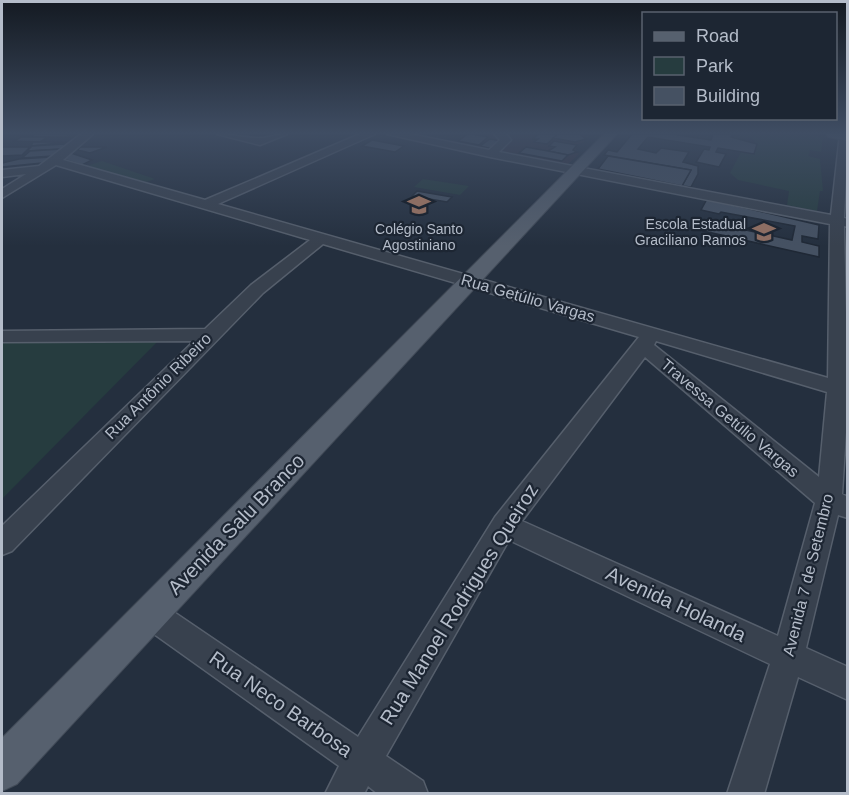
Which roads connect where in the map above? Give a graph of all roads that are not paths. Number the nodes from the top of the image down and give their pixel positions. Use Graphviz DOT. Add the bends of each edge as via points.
graph roads {
  1 [pos="18,171"];
  2 [pos="38,171"];
  3 [pos="108,171"];
  4 [pos="283,171"];
  5 [pos="578,171"];
  6 [pos="842,171"];
  7 [pos="2,173"];
  8 [pos="2,194"];
  9 [pos="209,203"];
  10 [pos="842,222"];
  11 [pos="321,238"];
  12 [pos="471,281"];
  13 [pos="210,335"];
  14 [pos="2,336"];
  15 [pos="647,340"];
  16 [pos="843,389"];
  17 [pos="838,504"];
  18 [pos="504,525"];
  19 [pos="2,543"];
  20 [pos="151,614"];
  21 [pos="788,656"];
  22 [pos="848,684"];
  23 [pos="362,760"];
  24 [pos="2,769"];
  25 [pos="343,794"];
  26 [pos="410,794"];
  27 [pos="745,794"];
  1 -- 7 [label="street"];
  2 -- 8 [label="street"];
  3 -- 9 [label="street, Rua Getúlio Vargas" via="155,181"];
  4 -- 9 [label="street"];
  5 -- 10 [label="street"];
  5 -- 12 [label="main road, Avenida Salu Branco"];
  6 -- 10 [label="street, Avenida 7 de Setembro"];
  9 -- 11 [label="street, Rua Getúlio Vargas"];
  10 -- 16 [label="street, Avenida 7 de Setembro"];
  11 -- 12 [label="street, Rua Getúlio Vargas"];
  11 -- 13 [label="street, Rua Antônio Ribeiro" via="257,289"];
  12 -- 15 [label="street, Rua Getúlio Vargas"];
  12 -- 20 [label="main road, Avenida Salu Branco"];
  13 -- 14 [label="street"];
  13 -- 19 [label="street, Rua Antônio Ribeiro"];
  15 -- 16 [label="street, Rua Getúlio Vargas"];
  15 -- 17 [label="street, Travessa Getúlio Vargas"];
  15 -- 18 [label="street, Rua Manoel Rodrigues Queiroz"];
  16 -- 17 [label="street, Avenida 7 de Setembro"];
  17 -- 21 [label="street, Avenida 7 de Setembro"];
  18 -- 21 [label="street, Avenida Holanda"];
  18 -- 23 [label="street, Rua Manoel Rodrigues Queiroz"];
  20 -- 23 [label="street, Rua Neco Barbosa"];
  20 -- 24 [label="main road, Avenida Salu Branco"];
  21 -- 22 [label="street, Avenida Holanda"];
  21 -- 27 [label="street, Avenida 7 de Setembro"];
  23 -- 25 [label="street, Rua Manoel Rodrigues Queiroz"];
  23 -- 26 [label="street, Rua Neco Barbosa"];
}
